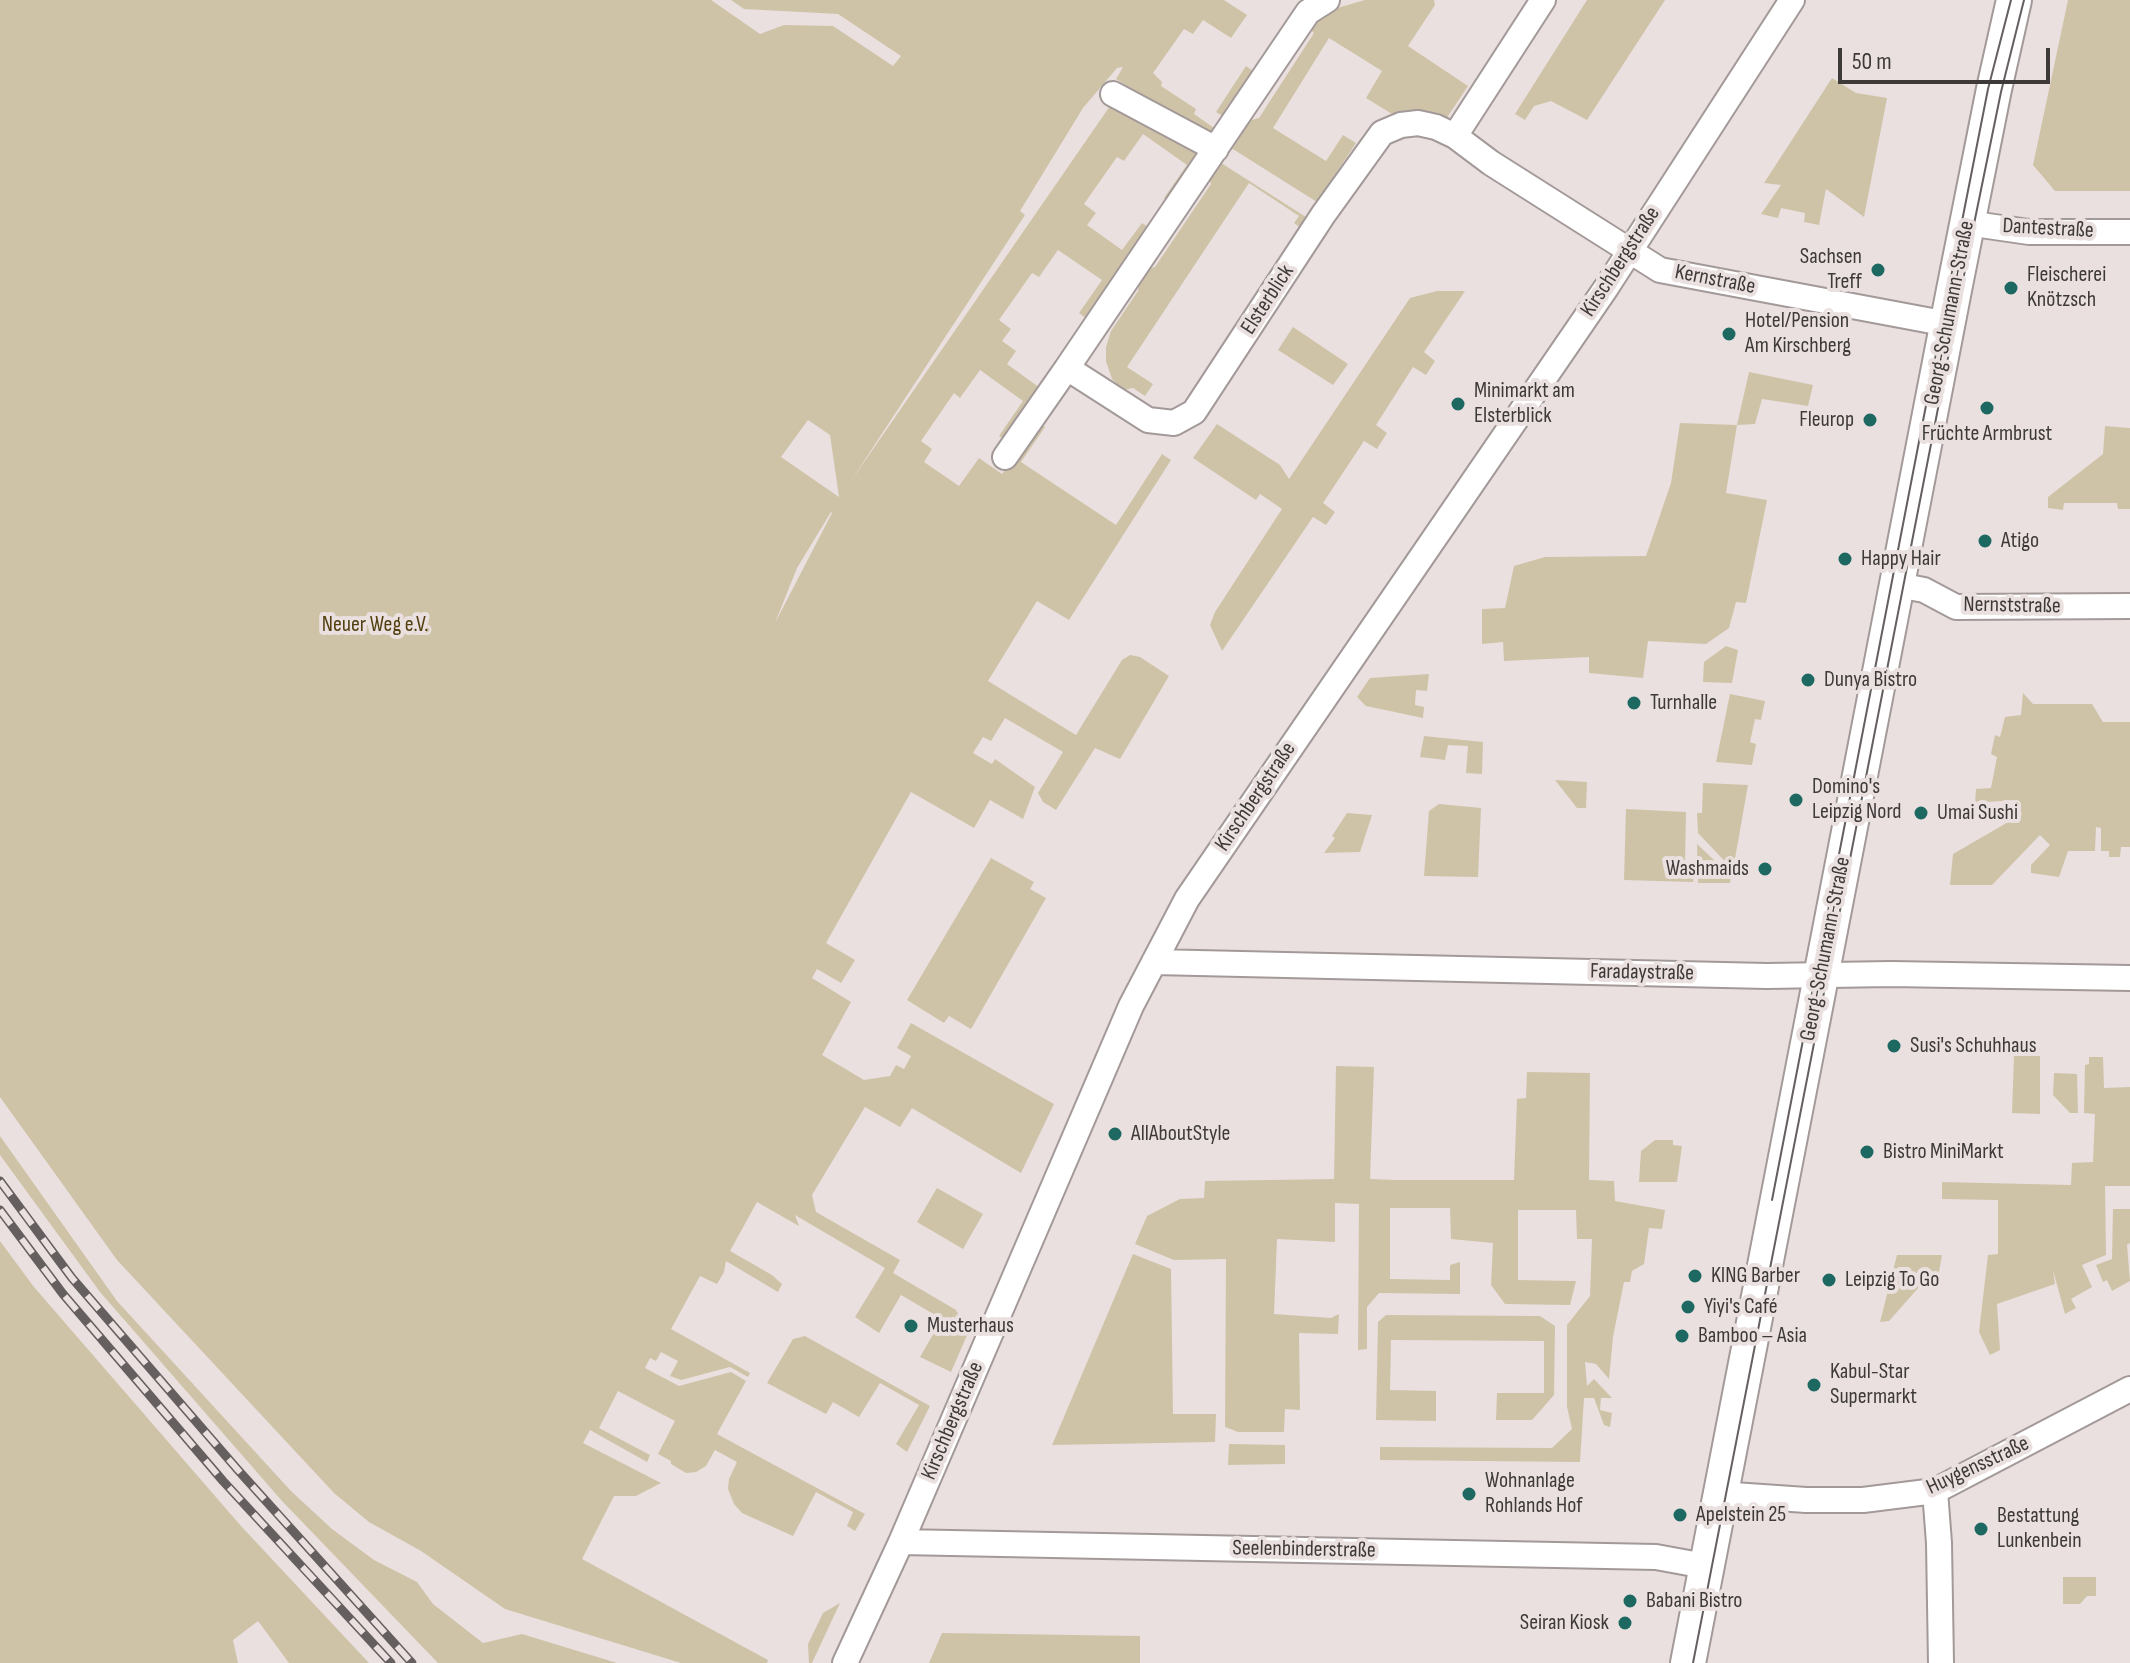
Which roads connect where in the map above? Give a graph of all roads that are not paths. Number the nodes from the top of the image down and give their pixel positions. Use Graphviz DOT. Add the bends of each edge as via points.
graph roads {
  1 [pos="1327,0"];
  2 [pos="1543,0"];
  3 [pos="1792,0"];
  4 [pos="2014,0"];
  5 [pos="1113,94"];
  6 [pos="1455,136"];
  7 [pos="1216,149"];
  8 [pos="1967,223"];
  9 [pos="2130,232"];
  10 [pos="1629,251"];
  11 [pos="1948,324"];
  12 [pos="1067,368"];
  13 [pos="1005,457"];
  14 [pos="1898,585"];
  15 [pos="2130,606"];
  16 [pos="1154,962"];
  17 [pos="1821,975"];
  18 [pos="2130,978"];
  19 [pos="2130,1389"];
  20 [pos="1935,1491"];
  21 [pos="1719,1494"];
  22 [pos="901,1542"];
  23 [pos="1705,1566"];
  24 [pos="845,1663"];
  25 [pos="1688,1663"];
  26 [pos="1941,1663"];
  1 -- 7 [label="street" via="1308,12"];
  2 -- 6 [label="street"];
  3 -- 10 [label="street, Kirschbergstraße"];
  4 -- 8 [label="main road, Georg-Schumann-Straße"];
  5 -- 7 [label="street"];
  6 -- 10 [label="street, Elsterblick"];
  6 -- 12 [label="street, Elsterblick" via="1418,123 1394,127 1377,138 1185,419 1148,420"];
  7 -- 12 [label="street"];
  8 -- 9 [label="street, Dantestraße" via="2029,232"];
  8 -- 11 [label="main road, Georg-Schumann-Straße"];
  10 -- 11 [label="street, Kernstraße" via="1660,270"];
  10 -- 16 [label="street, Kirschbergstraße" via="1187,899"];
  11 -- 14 [label="main road, Georg-Schumann-Straße"];
  12 -- 13 [label="street"];
  14 -- 15 [label="street, Nernststraße" via="1924,590 1956,607"];
  14 -- 17 [label="main road, Georg-Schumann-Straße"];
  16 -- 17 [label="street, Faradaystraße"];
  16 -- 22 [label="street, Kirschbergstraße"];
  17 -- 18 [label="street, Faradaystraße"];
  17 -- 21 [label="main road, Georg-Schumann-Straße"];
  19 -- 20 [label="street, Huygensstraße"];
  20 -- 21 [label="street, Huygensstraße" via="1863,1500"];
  20 -- 26 [label="street"];
  21 -- 23 [label="main road, Georg-Schumann-Straße"];
  22 -- 23 [label="street, Seelenbinderstraße" via="1656,1557"];
  22 -- 24 [label="street, Kirschbergstraße"];
  23 -- 25 [label="main road, Georg-Schumann-Straße"];
}
